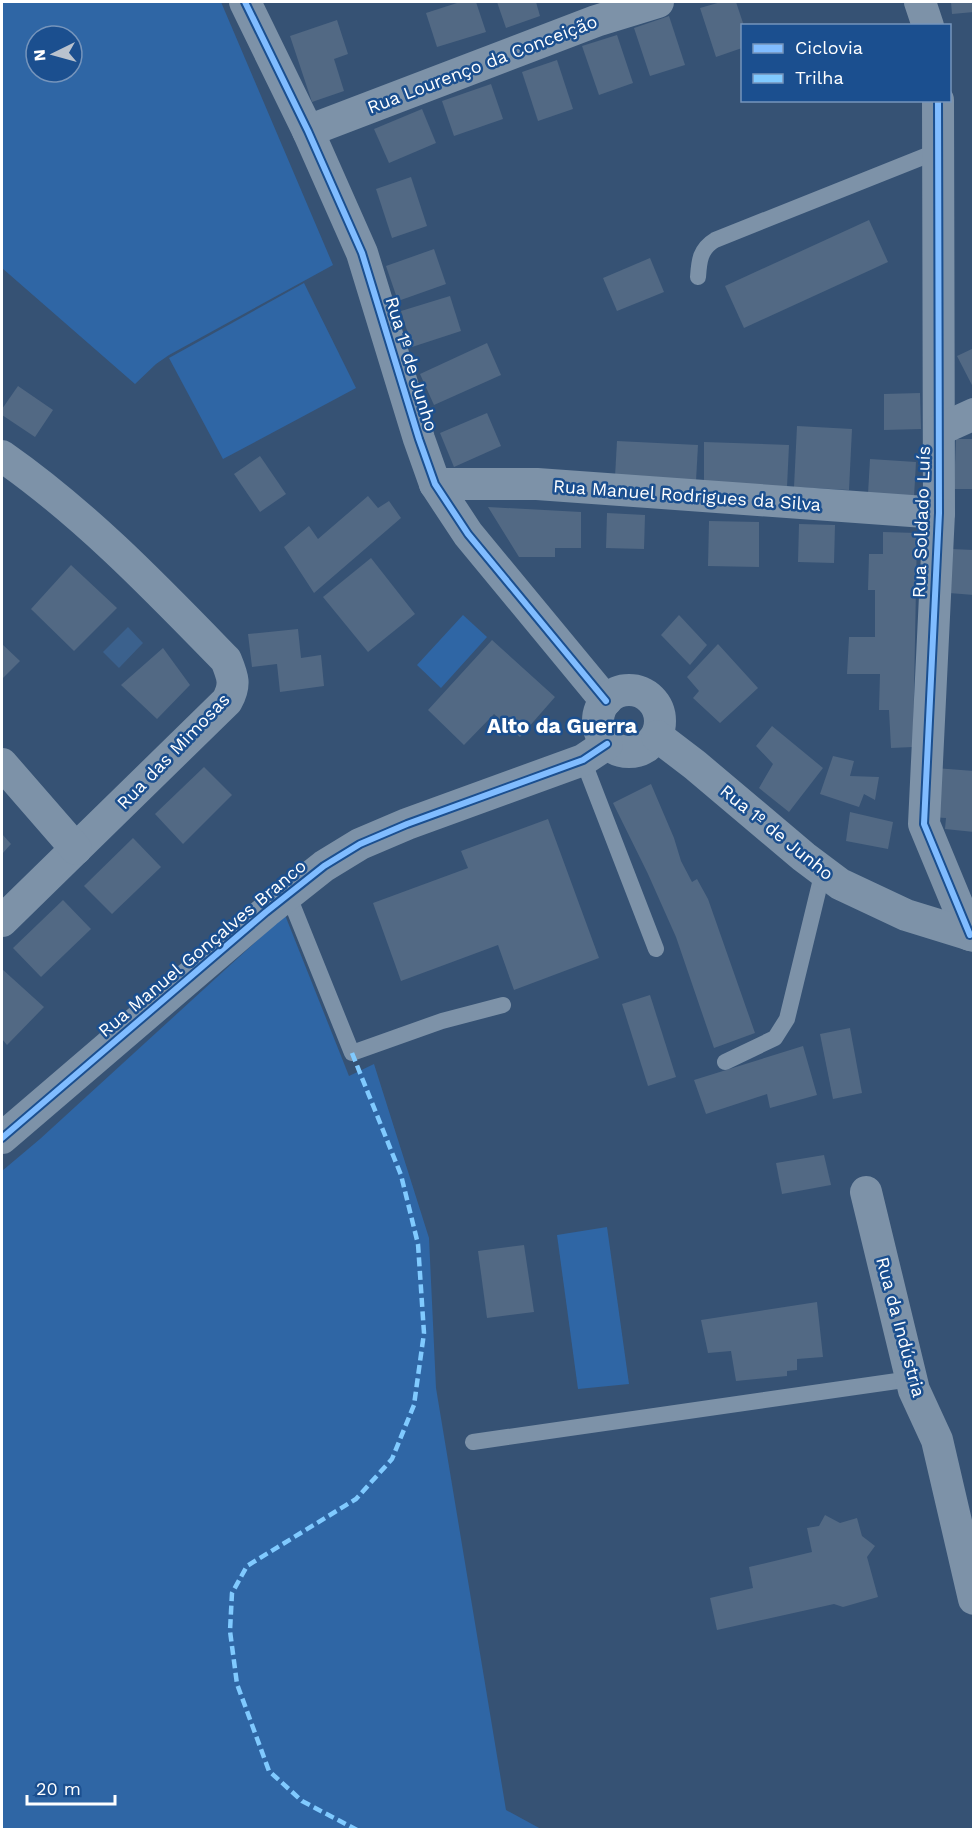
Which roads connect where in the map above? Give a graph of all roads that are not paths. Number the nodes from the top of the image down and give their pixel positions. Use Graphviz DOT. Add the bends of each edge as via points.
graph roads {
  1 [pos="246,2"];
  2 [pos="658,2"];
  3 [pos="920,2"];
  4 [pos="927,24"];
  5 [pos="938,102"];
  6 [pos="308,130"];
  7 [pos="938,151"];
  8 [pos="698,277"];
  9 [pos="974,414"];
  10 [pos="939,430"];
  11 [pos="2,456"];
  12 [pos="435,484"];
  13 [pos="939,513"];
  14 [pos="606,701"];
  15 [pos="657,736"];
  16 [pos="595,752"];
  17 [pos="2,764"];
  18 [pos="76,849"];
  19 [pos="823,871"];
  20 [pos="288,894"];
  21 [pos="2,921"];
  22 [pos="972,936"];
  23 [pos="656,949"];
  24 [pos="503,1005"];
  25 [pos="725,1062"];
  26 [pos="7,1123"];
  27 [pos="866,1192"];
  28 [pos="911,1379"];
  29 [pos="473,1442"];
  30 [pos="974,1599"];
  1 -- 6 [label="street, Rua 1º de Junho"];
  2 -- 6 [label="street, Rua Lourenço da Conceição" via="597,21"];
  3 -- 4 [label="street"];
  5 -- 7 [label="street, Rua Soldado Luís"];
  6 -- 12 [label="street, Rua 1º de Junho" via="363,253"];
  7 -- 8 [label="lane" via="715,240 701,253"];
  7 -- 10 [label="street, Rua Soldado Luís"];
  9 -- 10 [label="street"];
  10 -- 13 [label="street, Rua Soldado Luís"];
  11 -- 18 [label="street, Rua das Mimosas" via="86,523 155,587 226,660 232,673 234,689 227,701"];
  12 -- 13 [label="street, Rua Manuel Rodrigues da Silva" via="537,484"];
  12 -- 14 [label="street, Rua 1º de Junho" via="468,534"];
  13 -- 22 [label="street, Rua Soldado Luís" via="924,824"];
  14 -- 15 [label="street" via="616,693 641,692 659,711"];
  14 -- 16 [label="street" via="600,711 601,734"];
  15 -- 16 [label="street" via="647,747 634,752"];
  15 -- 19 [label="street, Rua 1º de Junho"];
  16 -- 20 [label="street, Rua Manuel Gonçalves Branco" via="360,844"];
  16 -- 23 [label="lane"];
  17 -- 18 [label="street"];
  18 -- 21 [label="street, Rua das Mimosas"];
  19 -- 22 [label="street, Rua 1º de Junho" via="840,884 906,915"];
  19 -- 25 [label="lane" via="787,1019 775,1038"];
  20 -- 24 [label="lane" via="352,1053 442,1021"];
  20 -- 26 [label="street, Rua Manuel Gonçalves Branco"];
  27 -- 28 [label="street, Rua da Indústria"];
  28 -- 29 [label="lane"];
  28 -- 30 [label="street, Rua da Indústria" via="937,1440"];
}
